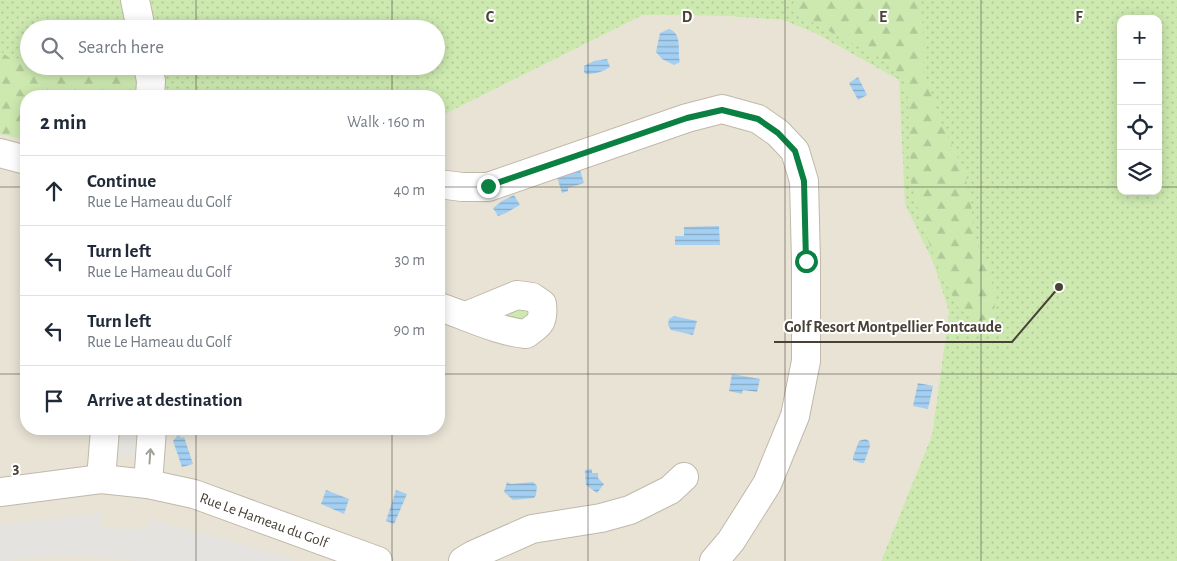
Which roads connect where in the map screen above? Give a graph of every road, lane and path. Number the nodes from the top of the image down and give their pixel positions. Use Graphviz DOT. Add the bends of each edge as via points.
graph roads {
  1 [pos="135,0"];
  2 [pos="139,20"];
  3 [pos="150,75"];
  4 [pos="150,90"];
  5 [pos="0,153"];
  6 [pos="20,158"];
  7 [pos="445,185"];
  8 [pos="445,309"];
  9 [pos="466,316"];
  10 [pos="105,435"];
  11 [pos="152,435"];
  12 [pos="684,477"];
  13 [pos="101,479"];
  14 [pos="148,484"];
  15 [pos="0,492"];
  16 [pos="378,561"];
  17 [pos="463,561"];
  18 [pos="714,561"];
  1 -- 2 [label="street"];
  3 -- 4 [label="street"];
  5 -- 6 [label="street"];
  7 -- 18 [label="street" via="488,186 687,118 722,110 758,119 795,151 804,181 806,361 795,416 767,484 731,541"];
  8 -- 9 [label="street"];
  10 -- 13 [label="street"];
  14 -- 11 [label="street, one-way"];
  12 -- 17 [label="street" via="670,490 630,510 532,529"];
  13 -- 14 [label="street, Rue Le Hameau du Golf"];
  13 -- 15 [label="street, Rue Le Hameau du Golf"];
  14 -- 16 [label="street, Rue Le Hameau du Golf" via="194,494"];
}
